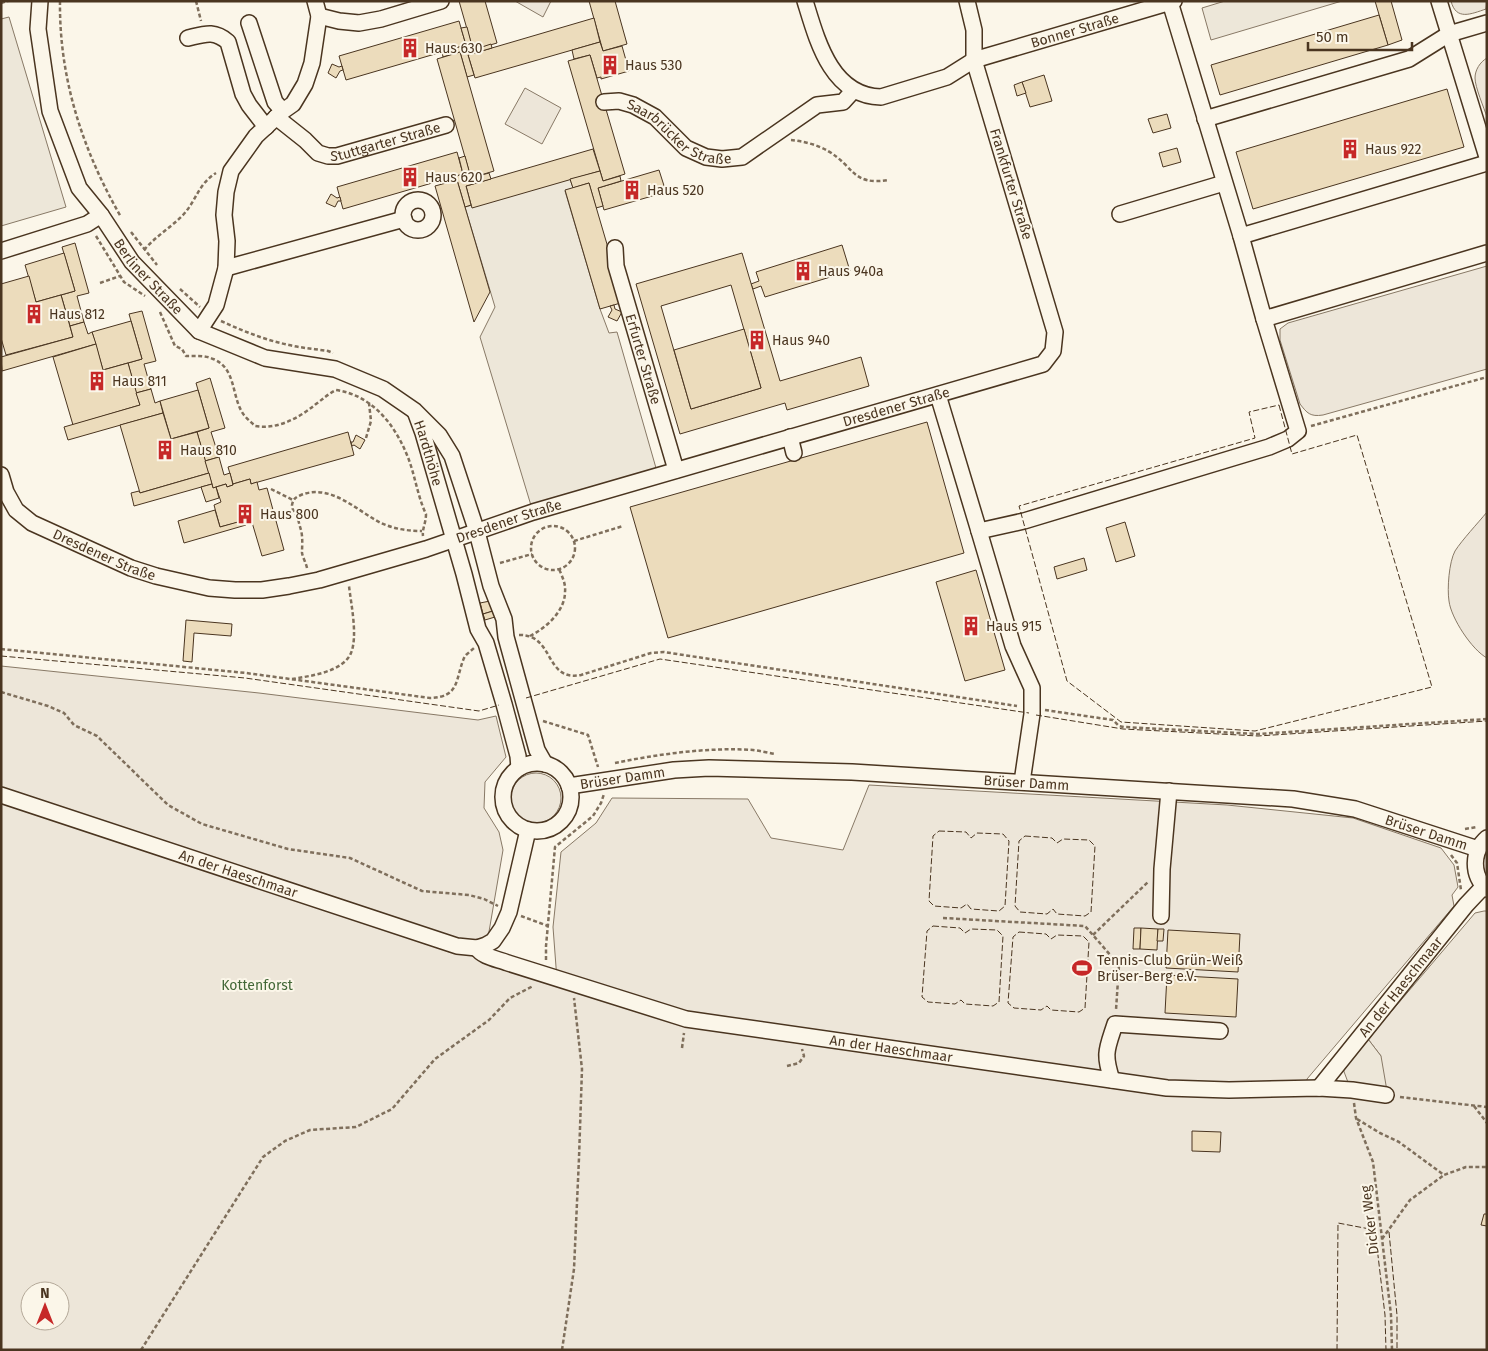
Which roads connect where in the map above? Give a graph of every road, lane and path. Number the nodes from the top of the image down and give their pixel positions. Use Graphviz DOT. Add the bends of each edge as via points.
graph roads {
  1 [pos="8,1"];
  2 [pos="40,1"];
  3 [pos="60,1"];
  4 [pos="196,1"];
  5 [pos="314,1"];
  6 [pos="441,1"];
  7 [pos="805,1"];
  8 [pos="967,1"];
  9 [pos="1439,1"];
  10 [pos="1172,2"];
  11 [pos="1,3"];
  12 [pos="319,16"];
  13 [pos="249,23"];
  14 [pos="1487,23"];
  15 [pos="205,34"];
  16 [pos="1449,34"];
  17 [pos="188,38"];
  18 [pos="974,60"];
  19 [pos="853,91"];
  20 [pos="604,102"];
  21 [pos="275,118"];
  22 [pos="1205,119"];
  23 [pos="446,125"];
  24 [pos="779,131"];
  25 [pos="1487,157"];
  26 [pos="1487,162"];
  27 [pos="231,171"];
  28 [pos="888,180"];
  29 [pos="1224,182"];
  30 [pos="1120,214"];
  31 [pos="100,215"];
  32 [pos="122,218"];
  33 [pos="404,219"];
  34 [pos="87,224"];
  35 [pos="130,230"];
  36 [pos="1241,236"];
  37 [pos="615,248"];
  38 [pos="144,249"];
  39 [pos="1,250"];
  40 [pos="1487,253"];
  41 [pos="132,262"];
  42 [pos="226,268"];
  43 [pos="162,271"];
  44 [pos="119,276"];
  45 [pos="100,283"];
  46 [pos="179,288"];
  47 [pos="149,298"];
  48 [pos="158,307"];
  49 [pos="210,315"];
  50 [pos="1264,319"];
  51 [pos="199,330"];
  52 [pos="1043,364"];
  53 [pos="335,369"];
  54 [pos="1487,377"];
  55 [pos="336,390"];
  56 [pos="938,395"];
  57 [pos="369,402"];
  58 [pos="414,411"];
  59 [pos="1298,431"];
  60 [pos="790,437"];
  61 [pos="366,438"];
  62 [pos="794,453"];
  63 [pos="676,470"];
  64 [pos="1,475"];
  65 [pos="271,489"];
  66 [pos="293,500"];
  67 [pos="623,526"];
  68 [pos="979,531"];
  69 [pos="422,532"];
  70 [pos="477,532"];
  71 [pos="453,540"];
  72 [pos="574,541"];
  73 [pos="426,550"];
  74 [pos="559,569"];
  75 [pos="347,572"];
  76 [pos="311,581"];
  77 [pos="530,636"];
  78 [pos="506,638"];
  79 [pos="486,644"];
  80 [pos="1,649"];
  81 [pos="288,679"];
  82 [pos="1,692"];
  83 [pos="1033,708"];
  84 [pos="1487,718"];
  85 [pos="528,719"];
  86 [pos="510,724"];
  87 [pos="545,764"];
  88 [pos="598,767"];
  89 [pos="519,768"];
  90 [pos="1022,782"];
  91 [pos="569,786"];
  92 [pos="1169,791"];
  93 [pos="1,794"];
  94 [pos="528,830"];
  95 [pos="1482,844"];
  96 [pos="1451,850"];
  97 [pos="1162,869"];
  98 [pos="1485,888"];
  99 [pos="1460,895"];
  100 [pos="509,912"];
  101 [pos="1161,916"];
  102 [pos="943,918"];
  103 [pos="1093,935"];
  104 [pos="477,948"];
  105 [pos="560,980"];
  106 [pos="1115,1024"];
  107 [pos="1220,1031"];
  108 [pos="800,1035"];
  109 [pos="788,1066"];
  110 [pos="1112,1080"];
  111 [pos="1319,1088"];
  112 [pos="1352,1090"];
  113 [pos="1386,1095"];
  114 [pos="1474,1105"];
  115 [pos="1487,1107"];
  116 [pos="1356,1118"];
  117 [pos="1487,1123"];
  118 [pos="1487,1167"];
  119 [pos="1444,1175"];
  120 [pos="1382,1239"];
  121 [pos="140,1350"];
  122 [pos="562,1350"];
  123 [pos="1392,1350"];
  1 -- 11 [label="path"];
  2 -- 31 [label="street, Berliner Straße" via="38,29 50,111 79,188"];
  3 -- 32 [label="path" via="62,47 76,116 91,160"];
  4 -- 15 [label="path"];
  5 -- 12 [label="street"];
  6 -- 12 [label="street" via="359,23"];
  7 -- 19 [label="street" via="823,54"];
  8 -- 18 [label="street, Frankfurter Straße" via="974,30"];
  9 -- 16 [label="street"];
  10 -- 18 [label="street, Bonner Straße"];
  10 -- 22 [label="street"];
  12 -- 21 [label="street" via="312,63 305,84 293,104"];
  13 -- 21 [label="street" via="275,102"];
  14 -- 16 [label="street"];
  15 -- 17 [label="street"];
  15 -- 21 [label="street, Stuttgarter Straße" via="213,33 228,42 249,105"];
  16 -- 22 [label="street" via="1408,59"];
  16 -- 25 [label="street"];
  18 -- 19 [label="street" via="948,78 881,97"];
  18 -- 52 [label="street, Frankfurter Straße" via="1055,332 1053,351"];
  19 -- 24 [label="street, Saarbrücker Straße" via="843,102 817,105"];
  20 -- 24 [label="street, Saarbrücker Straße" via="619,101 633,105 655,117 686,148 722,159 742,158"];
  21 -- 23 [label="street, Stuttgarter Straße" via="318,153 328,156 345,155"];
  21 -- 27 [label="street" via="256,136"];
  22 -- 29 [label="street"];
  24 -- 28 [label="path" via="787,140 828,151 854,174 870,182"];
  26 -- 36 [label="street"];
  27 -- 38 [label="path" via="218,172 208,178 183,215"];
  27 -- 42 [label="street" via="224,215"];
  29 -- 30 [label="street"];
  29 -- 36 [label="street"];
  31 -- 34 [label="street"];
  31 -- 41 [label="street, Berliner Straße"];
  33 -- 42 [label="street"];
  34 -- 39 [label="street"];
  34 -- 44 [label="path"];
  35 -- 38 [label="path"];
  36 -- 50 [label="street"];
  37 -- 63 [label="street, Erfurter Straße" via="616,266"];
  38 -- 41 [label="path"];
  38 -- 43 [label="path"];
  40 -- 50 [label="street"];
  41 -- 44 [label="path"];
  41 -- 51 [label="street, Berliner Straße"];
  42 -- 49 [label="street"];
  44 -- 45 [label="path"];
  44 -- 47 [label="path"];
  46 -- 49 [label="path"];
  48 -- 55 [label="path" via="175,346 186,356 208,357 226,368 243,414 255,426 278,426"];
  49 -- 51 [label="street"];
  49 -- 53 [label="path" via="272,341 328,351 337,356"];
  50 -- 59 [label="street"];
  51 -- 53 [label="street, Berliner Straße" via="265,358"];
  52 -- 56 [label="street, Dresdener Straße"];
  53 -- 55 [label="path"];
  53 -- 58 [label="street, Berliner Straße" via="383,389"];
  54 -- 59 [label="path"];
  55 -- 57 [label="path"];
  56 -- 60 [label="street, Dresdener Straße"];
  56 -- 68 [label="street"];
  57 -- 61 [label="path" via="371,421"];
  57 -- 69 [label="path" via="389,423 407,456 426,514"];
  58 -- 70 [label="street, Hardthöhe" via="439,435 452,456"];
  58 -- 71 [label="street, Hardthöhe"];
  59 -- 68 [label="street" via="1269,447 1024,521"];
  60 -- 62 [label="street"];
  60 -- 63 [label="street, Dresdener Straße"];
  63 -- 70 [label="street, Dresdener Straße"];
  64 -- 76 [label="street, Dresdener Straße" via="16,510 32,523 139,571 183,583 235,590 262,590"];
  65 -- 66 [label="path"];
  66 -- 69 [label="path" via="309,492 330,494 394,528"];
  66 -- 76 [label="path" via="292,509 302,535 302,556"];
  67 -- 72 [label="path"];
  68 -- 83 [label="street" via="1013,646 1032,688"];
  69 -- 73 [label="path"];
  70 -- 71 [label="street, Dresdener Straße"];
  70 -- 78 [label="street, Hardthöhe" via="491,586 504,619"];
  71 -- 73 [label="street, Dresdener Straße"];
  71 -- 79 [label="street, Hardthöhe" via="478,629"];
  72 -- 74 [label="path" via="575,551 571,560"];
  72 -- 74 [label="path" via="569,532 557,526 543,528 534,536 531,550 536,562 545,568"];
  73 -- 75 [label="street, Dresdener Straße"];
  74 -- 77 [label="path" via="565,586 562,604 552,620"];
  75 -- 76 [label="street, Dresdener Straße"];
  75 -- 81 [label="path" via="355,634 351,653 333,669"];
  77 -- 78 [label="path" via="522,634"];
  77 -- 83 [label="path" via="540,642 558,670 570,676 664,652"];
  78 -- 79 [label="street"];
  78 -- 85 [label="street, Hardthöhe"];
  79 -- 81 [label="path" via="466,654 454,690 444,697 430,698"];
  79 -- 86 [label="street, Hardthöhe"];
  80 -- 81 [label="path"];
  82 -- 100 [label="path" via="64,713 74,725 97,736 168,806 202,824 288,849 350,858 422,890 469,895"];
  83 -- 84 [label="path" via="1114,720 1124,727 1258,734"];
  83 -- 90 [label="street"];
  85 -- 86 [label="street"];
  85 -- 87 [label="street, Hardthöhe" via="537,750"];
  85 -- 88 [label="path" via="588,735"];
  86 -- 89 [label="street, Hardthöhe"];
  87 -- 89 [label="street"];
  87 -- 91 [label="street, Brüser Damm" via="563,776"];
  89 -- 94 [label="street" via="506,783 503,802 511,820"];
  90 -- 91 [label="street, Brüser Damm" via="709,768"];
  90 -- 92 [label="street, Brüser Damm"];
  91 -- 94 [label="street, Brüser Damm" via="571,798 562,820 552,828"];
  92 -- 95 [label="street, Brüser Damm" via="1293,799 1354,809"];
  92 -- 97 [label="street"];
  93 -- 104 [label="street, An der Haeschmaar" via="457,946"];
  94 -- 100 [label="street"];
  95 -- 98 [label="street, Brüser Damm" via="1475,859 1475,869"];
  96 -- 99 [label="path" via="1462,886"];
  97 -- 101 [label="street"];
  97 -- 103 [label="path"];
  98 -- 111 [label="street, An der Haeschmaar" via="1466,905"];
  100 -- 104 [label="street" via="498,935"];
  100 -- 105 [label="path" via="548,926 547,963"];
  102 -- 103 [label="path" via="1085,926"];
  103 -- 106 [label="path" via="1119,965"];
  104 -- 105 [label="street, An der Haeschmaar" via="484,954"];
  105 -- 108 [label="street, An der Haeschmaar" via="686,1019"];
  105 -- 121 [label="path" via="510,998 489,1020 435,1059 392,1109 356,1127 310,1130 263,1157"];
  105 -- 122 [label="path" via="582,1069 574,1269"];
  106 -- 107 [label="street"];
  106 -- 110 [label="street" via="1106,1050"];
  108 -- 109 [label="path" via="804,1056 799,1063"];
  108 -- 110 [label="street, An der Haeschmaar"];
  110 -- 111 [label="street, An der Haeschmaar" via="1176,1088"];
  111 -- 112 [label="street, An der Haeschmaar"];
  112 -- 113 [label="street, An der Haeschmaar"];
  112 -- 116 [label="path, Dicker Weg"];
  113 -- 114 [label="path"];
  114 -- 115 [label="path"];
  114 -- 117 [label="path"];
  116 -- 119 [label="path" via="1399,1142"];
  116 -- 120 [label="path, Dicker Weg" via="1373,1162"];
  118 -- 119 [label="path" via="1466,1167"];
  119 -- 120 [label="path" via="1410,1200"];
  120 -- 123 [label="path, Dicker Weg"];
}
